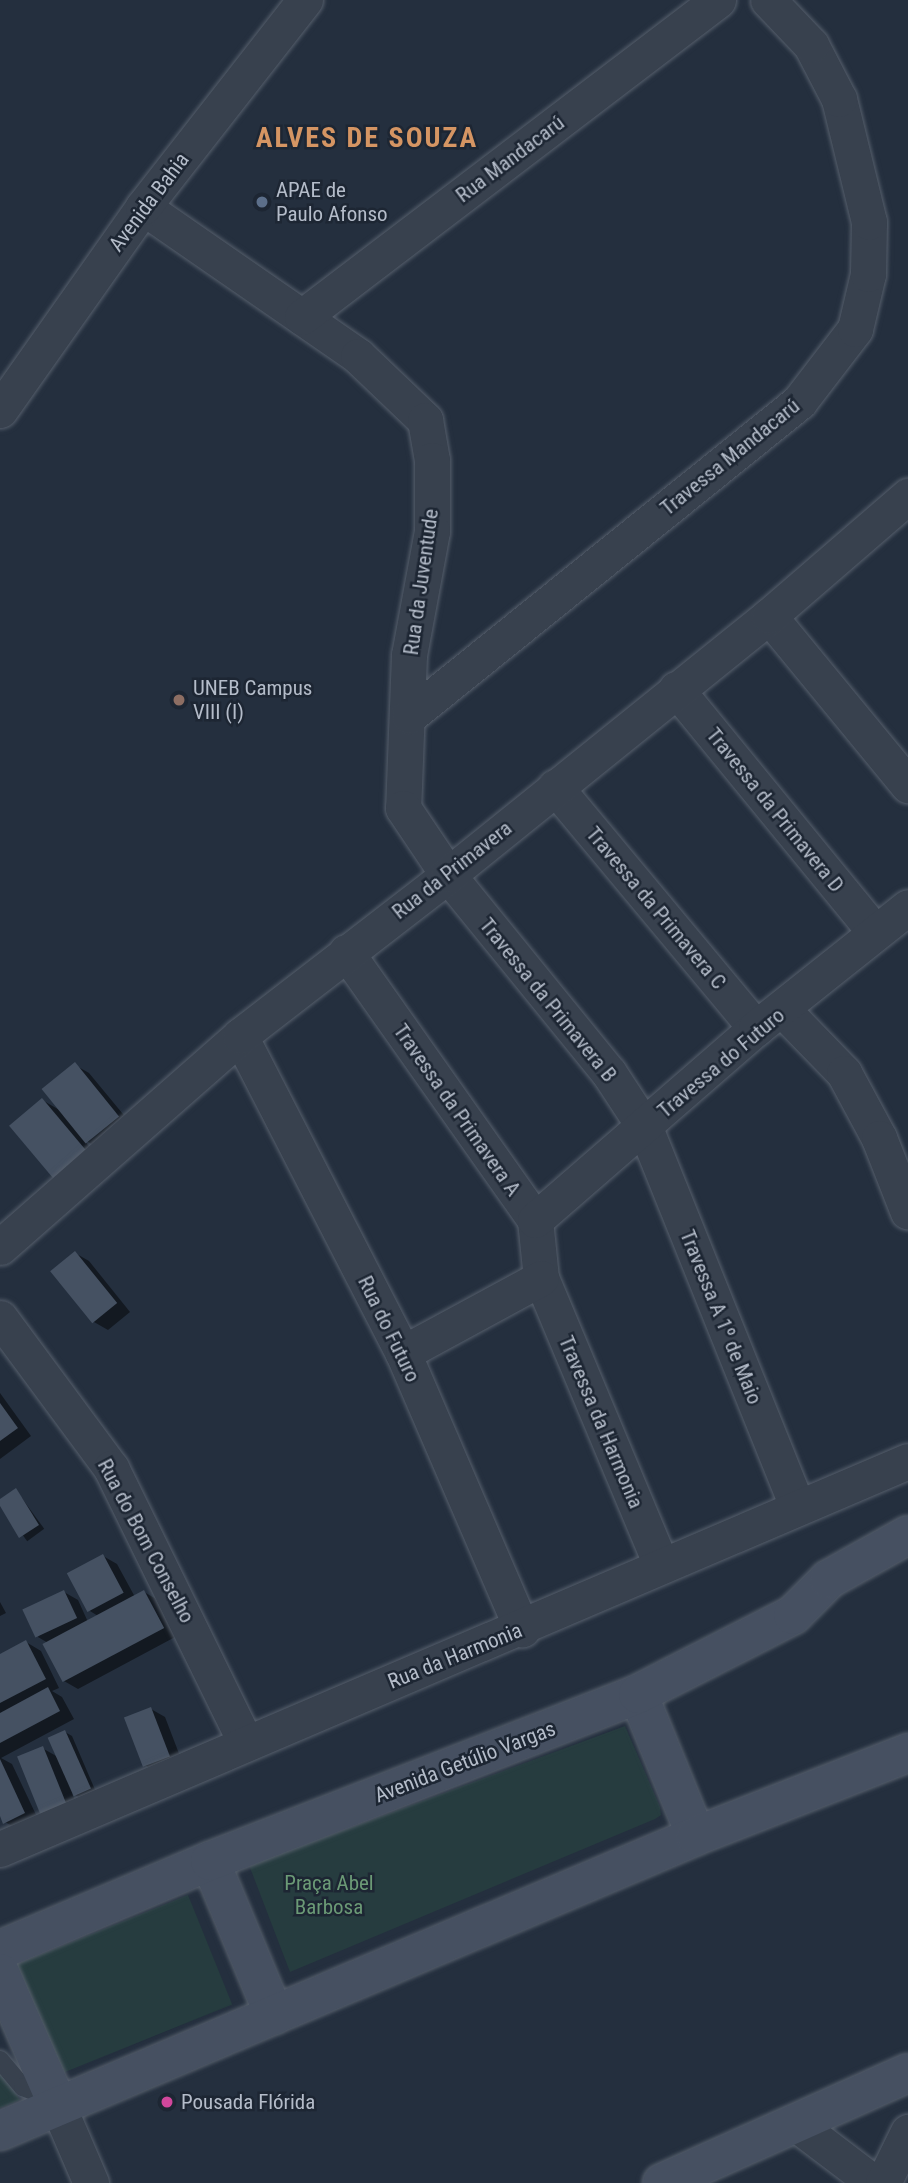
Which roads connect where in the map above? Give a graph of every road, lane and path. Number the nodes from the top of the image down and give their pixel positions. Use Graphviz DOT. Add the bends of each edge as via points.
graph roads {
  1 [pos="305,0"];
  2 [pos="718,0"];
  3 [pos="768,0"];
  4 [pos="144,207"];
  5 [pos="302,317"];
  6 [pos="0,410"];
  7 [pos="907,499"];
  8 [pos="769,616"];
  9 [pos="676,689"];
  10 [pos="409,716"];
  11 [pos="908,785"];
  12 [pos="555,788"];
  13 [pos="448,875"];
  14 [pos="908,907"];
  15 [pos="875,932"];
  16 [pos="346,952"];
  17 [pos="770,1019"];
  18 [pos="240,1036"];
  19 [pos="645,1128"];
  20 [pos="908,1212"];
  21 [pos="535,1220"];
  22 [pos="0,1247"];
  23 [pos="541,1278"];
  24 [pos="0,1318"];
  25 [pos="403,1353"];
  26 [pos="908,1461"];
  27 [pos="797,1507"];
  28 [pos="908,1535"];
  29 [pos="661,1565"];
  30 [pos="522,1629"];
  31 [pos="638,1694"];
  32 [pos="245,1742"];
  33 [pos="908,1753"];
  34 [pos="696,1836"];
  35 [pos="0,1849"];
  36 [pos="211,1861"];
  37 [pos="0,1950"];
  38 [pos="0,1973"];
  39 [pos="274,2015"];
  40 [pos="0,2060"];
  41 [pos="908,2073"];
  42 [pos="57,2103"];
  43 [pos="795,2123"];
  44 [pos="0,2131"];
  45 [pos="908,2132"];
  46 [pos="91,2183"];
  47 [pos="662,2183"];
  48 [pos="874,2183"];
  49 [pos="883,2183"];
  1 -- 4 [label="street, Avenida Bahia"];
  2 -- 5 [label="street, Rua Mandacarú"];
  3 -- 10 [label="street, Travessa Mandacarú" via="811,45 839,99 869,222 868,274 855,329 799,402"];
  4 -- 5 [label="street, Rua da Juventude"];
  4 -- 6 [label="street, Avenida Bahia"];
  5 -- 10 [label="street, Rua da Juventude" via="358,356 425,420 432,460 432,531 409,655"];
  7 -- 8 [label="street, Rua da Primavera"];
  8 -- 9 [label="street, Rua da Primavera"];
  8 -- 11 [label="street"];
  9 -- 12 [label="street, Rua da Primavera"];
  9 -- 15 [label="street, Travessa da Primavera D"];
  10 -- 13 [label="street, Rua da Juventude" via="403,808"];
  12 -- 13 [label="street, Rua da Primavera"];
  12 -- 17 [label="street, Travessa da Primavera C"];
  13 -- 16 [label="street, Rua da Primavera"];
  13 -- 19 [label="street, Travessa da Primavera B" via="608,1073"];
  14 -- 15 [label="street, Travessa do Futuro"];
  15 -- 17 [label="street, Travessa do Futuro"];
  16 -- 18 [label="street, Rua da Primavera"];
  16 -- 21 [label="street, Travessa da Primavera A"];
  17 -- 19 [label="street, Travessa do Futuro"];
  17 -- 20 [label="street, Travessa da Primavera C" via="844,1073 879,1138"];
  18 -- 22 [label="street, Rua da Primavera"];
  18 -- 25 [label="street, Rua do Futuro"];
  19 -- 21 [label="street, Travessa do Futuro"];
  19 -- 27 [label="street, Travessa A 1º de Maio"];
  21 -- 23 [label="street, Travessa da Primavera A"];
  23 -- 25 [label="street"];
  23 -- 29 [label="street, Travessa da Harmonia"];
  24 -- 32 [label="street, Rua do Bom Conselho" via="111,1468"];
  25 -- 30 [label="street, Rua do Futuro"];
  26 -- 27 [label="street, Rua da Harmonia"];
  27 -- 29 [label="street, Rua da Harmonia"];
  28 -- 31 [label="street, Avenida Getúlio Vargas" via="829,1579 793,1615"];
  29 -- 30 [label="street, Rua da Harmonia"];
  30 -- 32 [label="street, Rua da Harmonia"];
  31 -- 34 [label="street"];
  31 -- 36 [label="street, Avenida Getúlio Vargas"];
  32 -- 35 [label="street, Rua da Harmonia"];
  33 -- 34 [label="street"];
  34 -- 39 [label="street"];
  36 -- 37 [label="street, Avenida Getúlio Vargas"];
  36 -- 39 [label="street"];
  38 -- 42 [label="street"];
  39 -- 42 [label="street"];
  40 -- 42 [label="lane" via="23,2087"];
  41 -- 43 [label="street"];
  42 -- 44 [label="street"];
  42 -- 46 [label="street"];
  43 -- 47 [label="street"];
  43 -- 48 [label="street"];
  45 -- 49 [label="street"];
}
